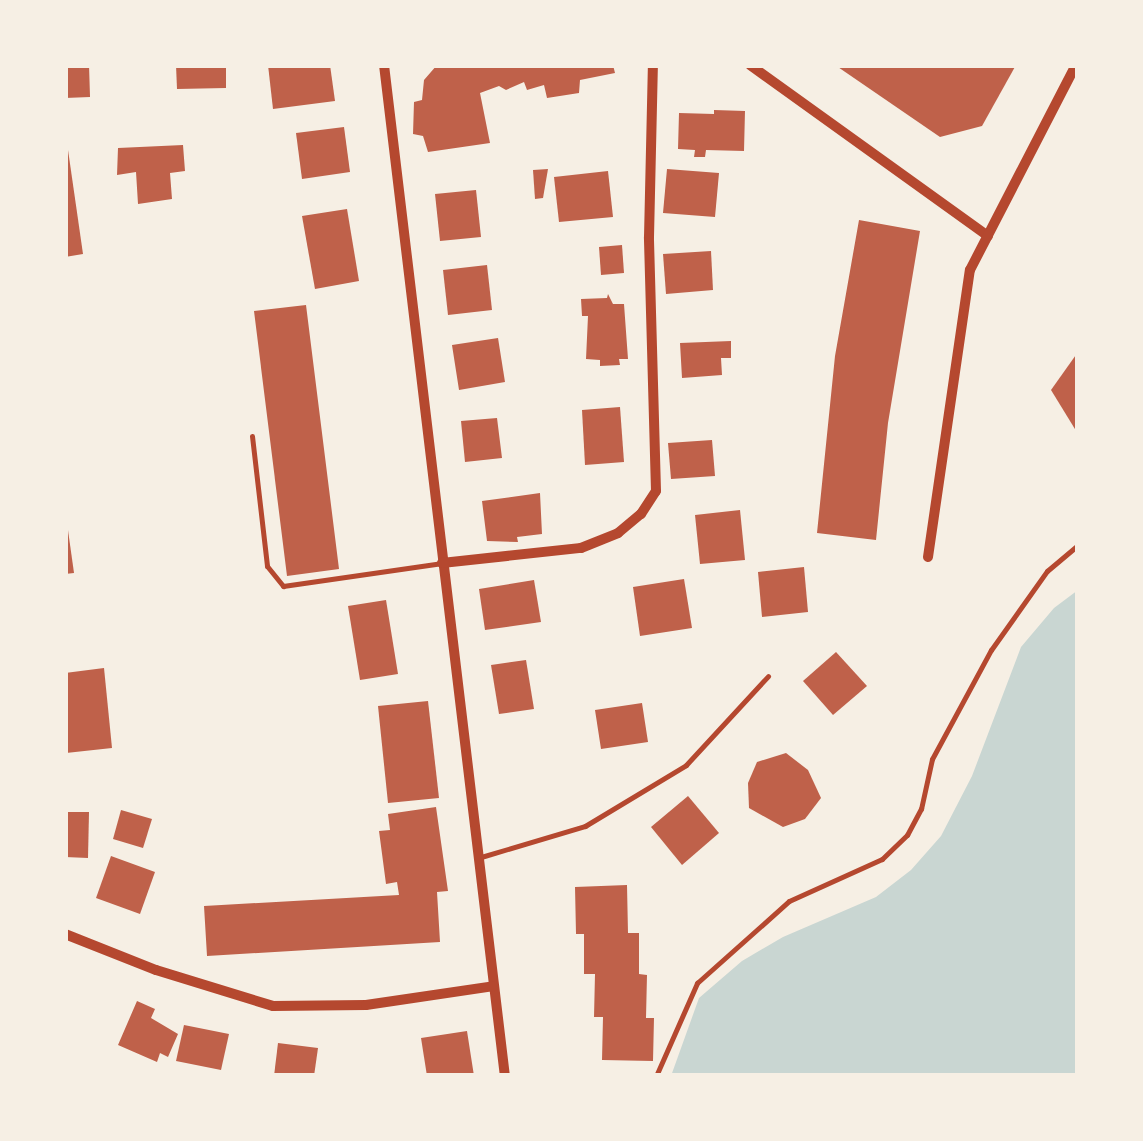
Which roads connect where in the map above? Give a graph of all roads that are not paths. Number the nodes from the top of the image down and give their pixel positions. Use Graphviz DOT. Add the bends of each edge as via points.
graph roads {
  1 [pos="384,65"];
  2 [pos="652,65"];
  3 [pos="750,65"];
  4 [pos="1076,65"];
  5 [pos="988,236"];
  6 [pos="252,436"];
  7 [pos="928,557"];
  8 [pos="442,563"];
  9 [pos="768,676"];
  10 [pos="478,858"];
  11 [pos="65,934"];
  12 [pos="494,986"];
  13 [pos="505,1076"];
  1 -- 8 [label="street"];
  2 -- 8 [label="street" via="656,491 618,533 581,548"];
  3 -- 5 [label="street"];
  4 -- 5 [label="street"];
  5 -- 7 [label="street" via="970,270"];
  6 -- 8 [label="lane" via="267,566 283,586"];
  8 -- 10 [label="street"];
  9 -- 10 [label="lane" via="686,765 584,826"];
  10 -- 12 [label="street"];
  11 -- 12 [label="street" via="273,1006 366,1004"];
  12 -- 13 [label="street"];
}
